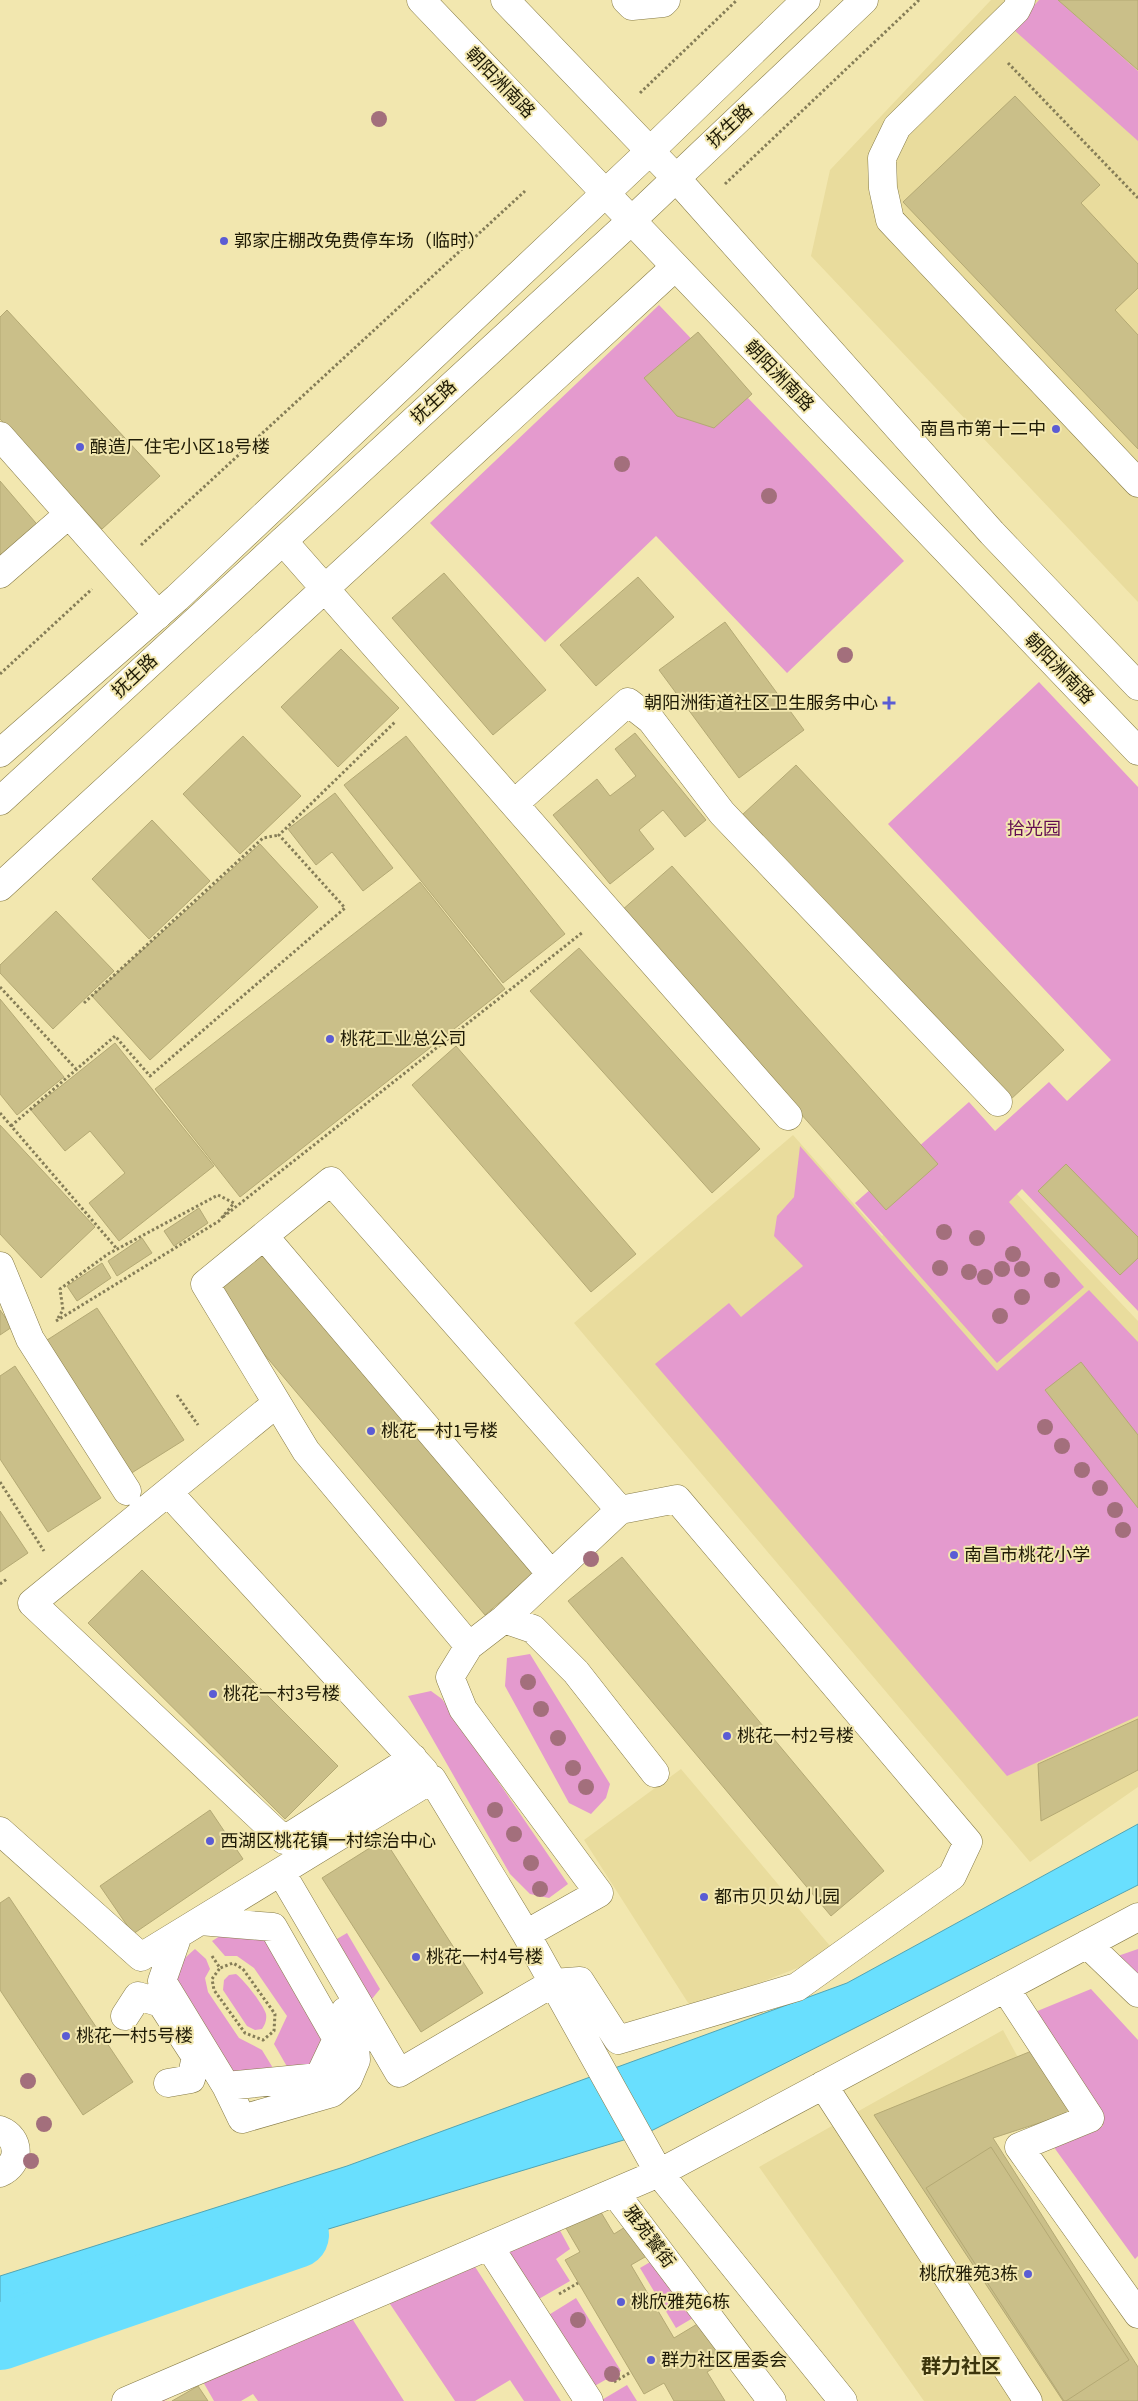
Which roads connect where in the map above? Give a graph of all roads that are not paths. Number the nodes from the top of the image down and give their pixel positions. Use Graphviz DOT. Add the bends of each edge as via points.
graph roads {
  1 [pos="421,0"];
  2 [pos="505,0"];
  3 [pos="626,0"];
  4 [pos="666,0"];
  5 [pos="806,0"];
  6 [pos="864,0"];
  7 [pos="1021,0"];
  8 [pos="650,152"];
  9 [pos="675,177"];
  10 [pos="606,193"];
  11 [pos="631,221"];
  12 [pos="675,267"];
  13 [pos="0,436"];
  14 [pos="1138,483"];
  15 [pos="69,514"];
  16 [pos="283,541"];
  17 [pos="0,574"];
  18 [pos="325,588"];
  19 [pos="158,615"];
  20 [pos="1136,681"];
  21 [pos="1138,751"];
  22 [pos="0,753"];
  23 [pos="0,800"];
  24 [pos="514,804"];
  25 [pos="0,887"];
  26 [pos="998,1102"];
  27 [pos="788,1116"];
  28 [pos="264,1236"];
  29 [pos="0,1266"];
  30 [pos="277,1403"];
  31 [pos="126,1491"];
  32 [pos="168,1492"];
  33 [pos="620,1510"];
  34 [pos="551,1574"];
  35 [pos="504,1619"];
  36 [pos="469,1646"];
  37 [pos="413,1758"];
  38 [pos="655,1774"];
  39 [pos="432,1779"];
  40 [pos="0,1831"];
  41 [pos="266,1881"];
  42 [pos="1138,1917"];
  43 [pos="273,1927"];
  44 [pos="190,1928"];
  45 [pos="526,1934"];
  46 [pos="1087,1944"];
  47 [pos="141,1958"];
  48 [pos="1005,1988"];
  49 [pos="557,1991"];
  50 [pos="162,1992"];
  51 [pos="1138,1993"];
  52 [pos="125,2016"];
  53 [pos="168,2083"];
  54 [pos="822,2085"];
  55 [pos="226,2086"];
  56 [pos="0,2130"];
  57 [pos="0,2173"];
  58 [pos="659,2173"];
  59 [pos="616,2193"];
  60 [pos="489,2246"];
  61 [pos="1138,2314"];
  62 [pos="126,2401"];
  63 [pos="589,2401"];
  64 [pos="772,2401"];
  65 [pos="843,2401"];
  66 [pos="1028,2401"];
  1 -- 10 [label="main road, 朝阳洲南路"];
  2 -- 8 [label="main road"];
  3 -- 4 [label="main road" via="632,6"];
  5 -- 8 [label="main road, 抚生路"];
  6 -- 9 [label="main road, 抚生路"];
  7 -- 14 [label="main road" via="1016,10 897,127 882,158 882,188 890,220"];
  8 -- 9 [label="main road"];
  8 -- 10 [label="main road, 抚生路"];
  9 -- 11 [label="main road, 抚生路"];
  9 -- 20 [label="main road" via="992,533"];
  10 -- 11 [label="main road, 朝阳洲南路"];
  10 -- 19 [label="main road, 抚生路"];
  11 -- 12 [label="main road, 朝阳洲南路"];
  11 -- 16 [label="main road, 抚生路"];
  12 -- 18 [label="main road"];
  12 -- 21 [label="main road, 朝阳洲南路"];
  13 -- 15 [label="main road"];
  15 -- 17 [label="main road"];
  15 -- 19 [label="main road"];
  16 -- 18 [label="main road"];
  16 -- 23 [label="main road, 抚生路"];
  18 -- 24 [label="main road"];
  18 -- 25 [label="main road"];
  19 -- 22 [label="main road, 抚生路"];
  24 -- 26 [label="main road" via="628,702 651,720 722,813"];
  24 -- 27 [label="main road"];
  28 -- 30 [label="main road" via="206,1284"];
  28 -- 33 [label="main road" via="331,1181"];
  28 -- 34 [label="main road"];
  29 -- 31 [label="main road" via="30,1339"];
  30 -- 32 [label="main road"];
  30 -- 36 [label="main road" via="306,1451"];
  32 -- 37 [label="main road"];
  32 -- 37 [label="main road" via="32,1603 284,1840"];
  33 -- 34 [label="main road"];
  33 -- 49 [label="main road" via="677,1499 968,1842 952,1876 798,1988 618,2040 580,1981"];
  34 -- 35 [label="main road"];
  35 -- 36 [label="main road"];
  35 -- 38 [label="main road" via="533,1629 576,1672"];
  36 -- 45 [label="main road" via="450,1677 463,1709 598,1893"];
  37 -- 39 [label="main road"];
  39 -- 41 [label="main road"];
  39 -- 45 [label="main road"];
  40 -- 47 [label="main road"];
  41 -- 43 [label="main road"];
  41 -- 44 [label="main road"];
  41 -- 49 [label="main road" via="399,2073"];
  41 -- 55 [label="main road" via="344,2010 354,2032 356,2060 348,2079 332,2093 242,2119"];
  42 -- 46 [label="main road"];
  43 -- 44 [label="main road"];
  43 -- 55 [label="main road" via="337,2039 319,2077"];
  44 -- 47 [label="main road"];
  44 -- 50 [label="main road"];
  45 -- 49 [label="main road"];
  46 -- 48 [label="main road"];
  46 -- 51 [label="main road"];
  47 -- 50 [label="main road"];
  48 -- 54 [label="main road"];
  48 -- 61 [label="main road" via="1090,2118 1019,2148"];
  49 -- 58 [label="main road"];
  50 -- 52 [label="main road" via="138,1996"];
  50 -- 53 [label="main road" via="196,2057 191,2079"];
  50 -- 55 [label="main road"];
  54 -- 58 [label="main road"];
  54 -- 66 [label="main road"];
  56 -- 57 [label="main road" via="13,2139 16,2153 11,2166"];
  58 -- 59 [label="main road"];
  58 -- 65 [label="main road"];
  59 -- 60 [label="main road"];
  59 -- 64 [label="main road, 雅苑饕街"];
  60 -- 62 [label="main road"];
  60 -- 63 [label="main road"];
}
